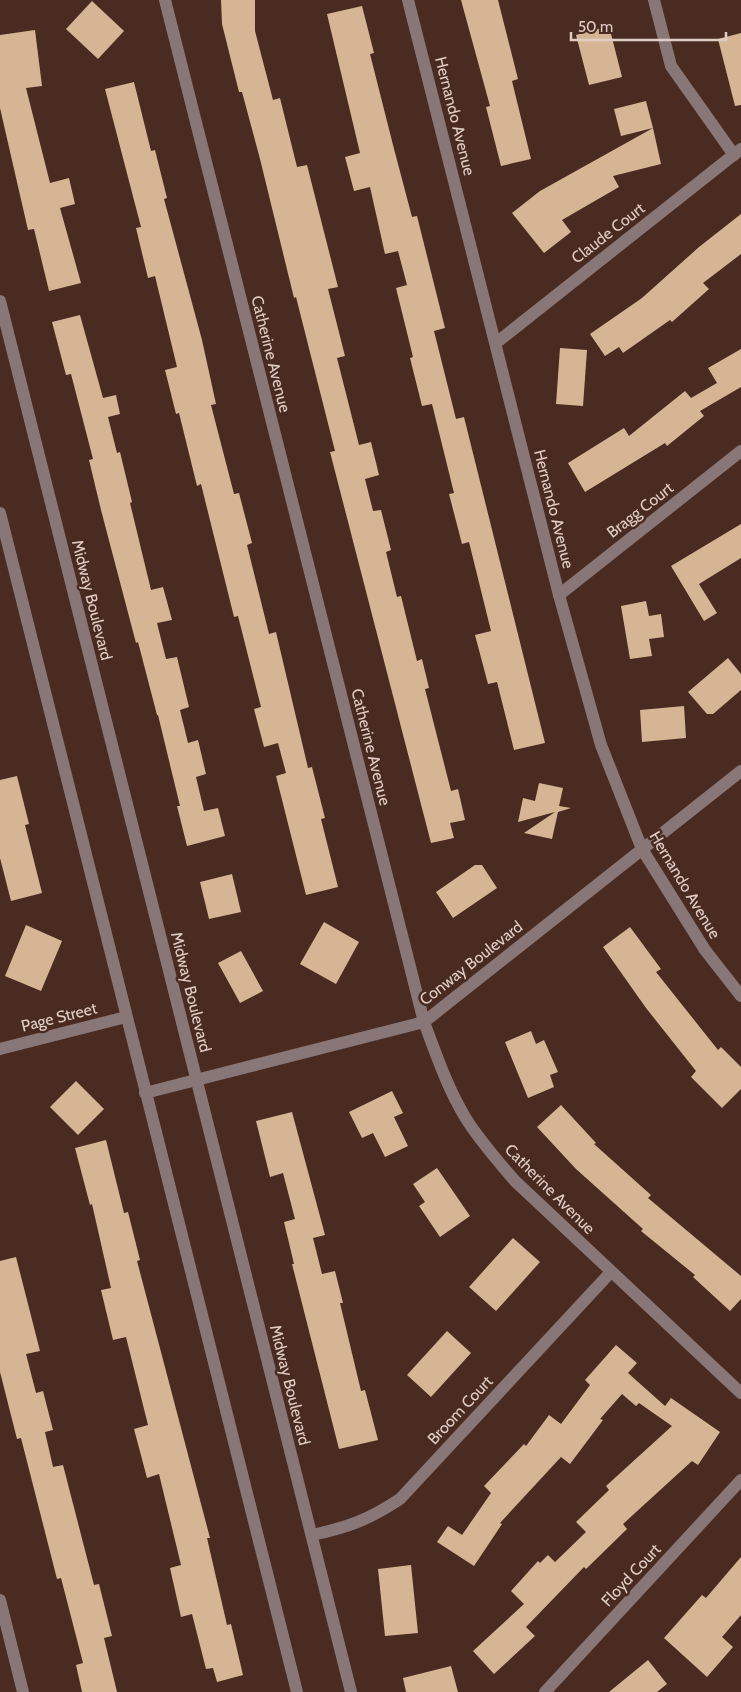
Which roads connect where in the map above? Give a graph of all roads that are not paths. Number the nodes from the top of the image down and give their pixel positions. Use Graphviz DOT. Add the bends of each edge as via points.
graph roads {
  1 [pos="165,0"];
  2 [pos="408,0"];
  3 [pos="654,0"];
  4 [pos="737,152"];
  5 [pos="0,301"];
  6 [pos="496,343"];
  7 [pos="741,451"];
  8 [pos="0,513"];
  9 [pos="559,595"];
  10 [pos="741,771"];
  11 [pos="642,849"];
  12 [pos="741,996"];
  13 [pos="126,1017"];
  14 [pos="424,1022"];
  15 [pos="0,1049"];
  16 [pos="196,1080"];
  17 [pos="145,1093"];
  18 [pos="610,1272"];
  19 [pos="741,1393"];
  20 [pos="741,1480"];
  21 [pos="312,1535"];
  22 [pos="0,1600"];
  23 [pos="23,1692"];
  24 [pos="297,1692"];
  25 [pos="351,1692"];
  26 [pos="545,1692"];
  1 -- 14 [label="street, Catherine Avenue"];
  2 -- 6 [label="street, Hernando Avenue"];
  3 -- 4 [label="street" via="671,66"];
  4 -- 6 [label="street, Claude Court"];
  5 -- 16 [label="street, Midway Boulevard"];
  6 -- 9 [label="street, Hernando Avenue"];
  7 -- 9 [label="street, Bragg Court"];
  8 -- 13 [label="street"];
  9 -- 11 [label="street, Hernando Avenue" via="601,745"];
  10 -- 11 [label="street, Conway Boulevard"];
  11 -- 12 [label="street, Hernando Avenue" via="705,950"];
  11 -- 14 [label="street, Conway Boulevard"];
  13 -- 15 [label="street, Page Street"];
  13 -- 17 [label="street"];
  14 -- 16 [label="street, Conway Boulevard"];
  14 -- 18 [label="street, Catherine Avenue" via="451,1090 483,1143 515,1181"];
  16 -- 17 [label="street, Conway Boulevard"];
  16 -- 21 [label="street, Midway Boulevard"];
  17 -- 24 [label="street"];
  18 -- 19 [label="street, Catherine Avenue"];
  18 -- 21 [label="street, Broom Court" via="400,1499 374,1516"];
  20 -- 26 [label="street, Floyd Court"];
  21 -- 25 [label="street, Midway Boulevard"];
  22 -- 23 [label="street"];
}
